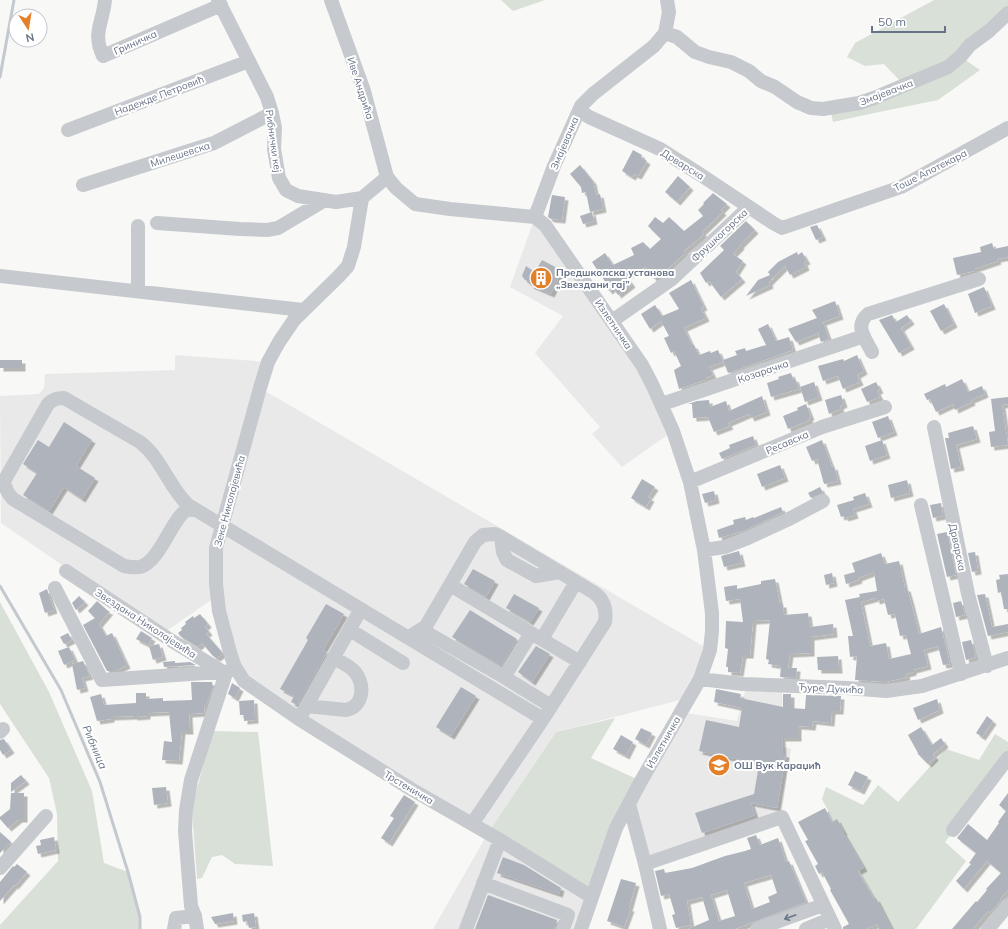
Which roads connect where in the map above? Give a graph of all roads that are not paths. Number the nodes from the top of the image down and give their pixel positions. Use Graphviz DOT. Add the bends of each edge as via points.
graph roads {
  1 [pos="105,0"];
  2 [pos="331,0"];
  3 [pos="667,0"];
  4 [pos="220,2"];
  5 [pos="1008,13"];
  6 [pos="665,33"];
  7 [pos="249,61"];
  8 [pos="578,110"];
  9 [pos="272,113"];
  10 [pos="1008,128"];
  11 [pos="68,130"];
  12 [pos="387,177"];
  13 [pos="83,185"];
  14 [pos="362,198"];
  15 [pos="325,200"];
  16 [pos="749,207"];
  17 [pos="535,217"];
  18 [pos="157,223"];
  19 [pos="138,226"];
  20 [pos="782,228"];
  21 [pos="0,276"];
  22 [pos="979,280"];
  23 [pos="138,291"];
  24 [pos="303,310"];
  25 [pos="612,321"];
  26 [pos="864,336"];
  27 [pos="872,352"];
  28 [pos="662,404"];
  29 [pos="885,407"];
  30 [pos="934,427"];
  31 [pos="690,482"];
  32 [pos="823,501"];
  33 [pos="921,505"];
  34 [pos="194,509"];
  35 [pos="222,525"];
  36 [pos="704,550"];
  37 [pos="66,572"];
  38 [pos="576,582"];
  39 [pos="450,585"];
  40 [pos="55,588"];
  41 [pos="361,609"];
  42 [pos="350,630"];
  43 [pos="422,630"];
  44 [pos="536,636"];
  45 [pos="409,638"];
  46 [pos="334,658"];
  47 [pos="1007,660"];
  48 [pos="580,662"];
  49 [pos="403,663"];
  50 [pos="987,666"];
  51 [pos="231,670"];
  52 [pos="961,674"];
  53 [pos="504,678"];
  54 [pos="700,679"];
  55 [pos="306,706"];
  56 [pos="551,706"];
  57 [pos="299,719"];
  58 [pos="543,719"];
  59 [pos="1008,758"];
  60 [pos="629,804"];
  61 [pos="46,816"];
  62 [pos="472,824"];
  63 [pos="953,830"];
  64 [pos="500,840"];
  65 [pos="645,864"];
  66 [pos="0,868"];
  67 [pos="483,883"];
  68 [pos="592,897"];
  69 [pos="823,905"];
  70 [pos="1008,905"];
  71 [pos="196,922"];
  72 [pos="832,924"];
  73 [pos="174,929"];
  74 [pos="466,929"];
  75 [pos="563,929"];
  76 [pos="580,929"];
  77 [pos="660,929"];
  78 [pos="757,929"];
  79 [pos="806,929"];
  80 [pos="988,929"];
  1 -- 4 [label="street, Гриничка" via="97,36 103,56"];
  2 -- 12 [label="street, Иве Андрића" via="364,91"];
  3 -- 6 [label="street" via="669,12"];
  4 -- 7 [label="street, Рибнички кеј"];
  5 -- 6 [label="street, Змајевачка" via="948,67 874,98 823,109 811,108 798,102 761,81 749,71 731,62 695,52 677,37"];
  6 -- 8 [label="street, Змајевачка" via="654,46 593,94"];
  7 -- 9 [label="street, Рибнички кеј"];
  7 -- 11 [label="street, Надежде Петровић"];
  8 -- 16 [label="street, Дрварска" via="660,149"];
  8 -- 17 [label="street, Змајевачка"];
  9 -- 13 [label="street, Милешевска" via="214,143"];
  9 -- 15 [label="street, Рибнички кеј" via="279,178 286,190 298,196"];
  10 -- 20 [label="street, Тоше Апотекара" via="901,187"];
  12 -- 14 [label="street"];
  12 -- 17 [label="street" via="415,204"];
  14 -- 15 [label="street, Рибнички кеј" via="336,202"];
  14 -- 24 [label="street, Зеке Николајевића" via="354,247 348,266"];
  15 -- 18 [label="street" via="278,228 267,230"];
  16 -- 20 [label="street, Дрварска"];
  16 -- 25 [label="street, Фрушкогорска" via="682,271"];
  17 -- 25 [label="street, Излетничка" via="552,234"];
  19 -- 23 [label="street"];
  21 -- 23 [label="street"];
  22 -- 26 [label="street" via="868,314 862,321"];
  23 -- 24 [label="street"];
  24 -- 35 [label="street, Зеке Николајевића" via="279,342 268,362"];
  25 -- 28 [label="street, Излетничка" via="642,365"];
  26 -- 27 [label="street"];
  26 -- 28 [label="street, Козарачка"];
  28 -- 31 [label="street, Излетничка"];
  29 -- 31 [label="street, Ресавска" via="822,427"];
  30 -- 50 [label="street, Дрварска" via="968,594"];
  31 -- 36 [label="street, Излетничка"];
  32 -- 36 [label="street" via="748,538 725,547"];
  33 -- 52 [label="street"];
  34 -- 34 [label="street" via="181,515 148,563 142,566 124,566 13,499 5,488 4,480 48,404 52,400 64,398 148,448 175,492"];
  34 -- 35 [label="street"];
  35 -- 41 [label="street"];
  35 -- 51 [label="street, Зеке Николајевића" via="216,548 217,596"];
  36 -- 54 [label="street, Излетничка" via="712,631 710,650"];
  37 -- 51 [label="street, Звездана Николајевића" via="172,641"];
  38 -- 39 [label="street" via="501,537 483,534"];
  38 -- 44 [label="street"];
  38 -- 48 [label="street" via="598,596 605,607 606,615 605,622"];
  39 -- 43 [label="street"];
  39 -- 44 [label="street"];
  40 -- 51 [label="street, Звездана Николајевића" via="102,680"];
  41 -- 42 [label="street"];
  41 -- 45 [label="street"];
  42 -- 46 [label="street"];
  42 -- 49 [label="street"];
  43 -- 45 [label="street"];
  43 -- 53 [label="street"];
  44 -- 48 [label="street"];
  44 -- 53 [label="street"];
  45 -- 58 [label="street"];
  46 -- 55 [label="street"];
  46 -- 55 [label="street" via="357,675 361,689 359,702 346,710"];
  47 -- 50 [label="street, Ђуре Дукића"];
  48 -- 56 [label="street"];
  50 -- 52 [label="street, Ђуре Дукића"];
  51 -- 57 [label="street, Трстеничка"];
  51 -- 71 [label="street" via="192,780 186,810 191,906"];
  52 -- 54 [label="street, Ђуре Дукића" via="922,686 886,691 743,684"];
  53 -- 56 [label="street"];
  54 -- 60 [label="street, Излетничка"];
  55 -- 57 [label="street"];
  56 -- 58 [label="street"];
  57 -- 62 [label="street, Трстеничка"];
  58 -- 62 [label="street"];
  59 -- 63 [label="street"];
  60 -- 65 [label="street"];
  60 -- 68 [label="street, Излетничка" via="616,828"];
  61 -- 66 [label="street"];
  62 -- 64 [label="street, Трстеничка"];
  64 -- 67 [label="street"];
  64 -- 68 [label="street, Трстеничка"];
  65 -- 69 [label="street" via="782,817"];
  65 -- 77 [label="street"];
  67 -- 74 [label="street"];
  67 -- 75 [label="street" via="568,915"];
  68 -- 76 [label="street, Излетничка"];
  69 -- 72 [label="street"];
  69 -- 78 [label="street, one-way"];
  70 -- 80 [label="street"];
  71 -- 73 [label="street" via="176,918"];
  72 -- 79 [label="street"];
}
